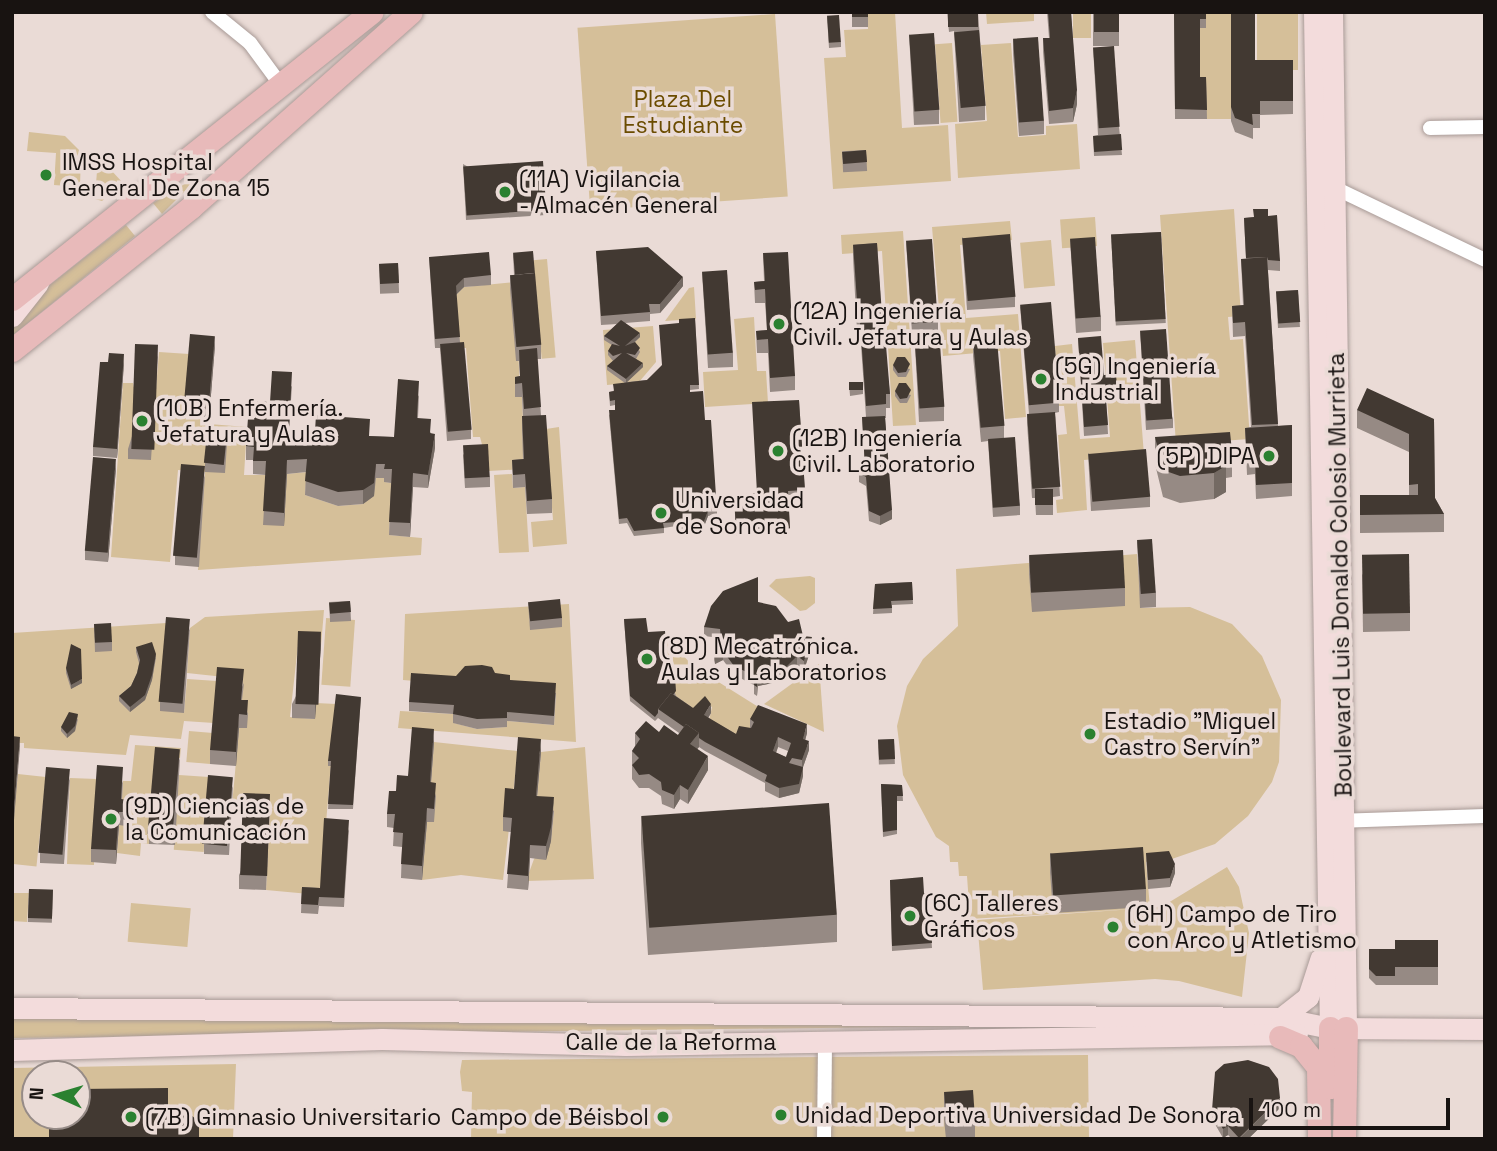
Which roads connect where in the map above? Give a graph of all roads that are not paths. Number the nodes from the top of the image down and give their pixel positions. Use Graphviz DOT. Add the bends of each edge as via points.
graph roads {
  1 [pos="212,12"];
  2 [pos="372,12"];
  3 [pos="411,12"];
  4 [pos="1314,12"];
  5 [pos="1332,12"];
  6 [pos="283,88"];
  7 [pos="1485,127"];
  8 [pos="1430,128"];
  9 [pos="1335,188"];
  10 [pos="203,195"];
  11 [pos="1485,260"];
  12 [pos="43,275"];
  13 [pos="12,299"];
  14 [pos="12,316"];
  15 [pos="12,350"];
  16 [pos="1485,816"];
  17 [pos="1335,821"];
  18 [pos="1327,872"];
  19 [pos="12,1008"];
  20 [pos="1280,1027"];
  21 [pos="1338,1028"];
  22 [pos="1485,1029"];
  23 [pos="825,1041"];
  24 [pos="12,1050"];
  25 [pos="824,1139"];
  26 [pos="1319,1139"];
  27 [pos="1328,1139"];
  28 [pos="1344,1139"];
  1 -- 6 [label="street" via="250,43"];
  2 -- 6 [label="main road"];
  3 -- 10 [label="main road"];
  4 -- 17 [label="main road, Boulevard Luis Donaldo Colosio Murrieta"];
  5 -- 9 [label="main road, Boulevard Luis Donaldo Colosio Murrieta"];
  6 -- 10 [label="main road" via="285,106 225,159"];
  6 -- 12 [label="main road"];
  7 -- 8 [label="street"];
  9 -- 11 [label="street"];
  9 -- 17 [label="main road, Boulevard Luis Donaldo Colosio Murrieta"];
  10 -- 15 [label="main road"];
  12 -- 13 [label="main road"];
  12 -- 14 [label="main road"];
  16 -- 17 [label="street"];
  17 -- 18 [label="main road, Boulevard Luis Donaldo Colosio Murrieta"];
  17 -- 21 [label="main road, Boulevard Luis Donaldo Colosio Murrieta"];
  18 -- 20 [label="main road" via="1320,905 1319,974 1308,997"];
  18 -- 21 [label="main road, Boulevard Luis Donaldo Colosio Murrieta"];
  19 -- 20 [label="main road, Calle de la Reforma"];
  20 -- 21 [label="main road, Calle de la Reforma"];
  20 -- 23 [label="main road, Calle de la Reforma"];
  20 -- 26 [label="main road" via="1318,1067"];
  21 -- 22 [label="main road, Calle de la Reforma"];
  21 -- 27 [label="main road, Boulevard Luis Donaldo Colosio Murrieta"];
  21 -- 28 [label="main road, Boulevard Luis Donaldo Colosio Murrieta"];
  23 -- 24 [label="main road, Calle de la Reforma" via="626,1045 382,1039"];
  23 -- 25 [label="street"];
}
